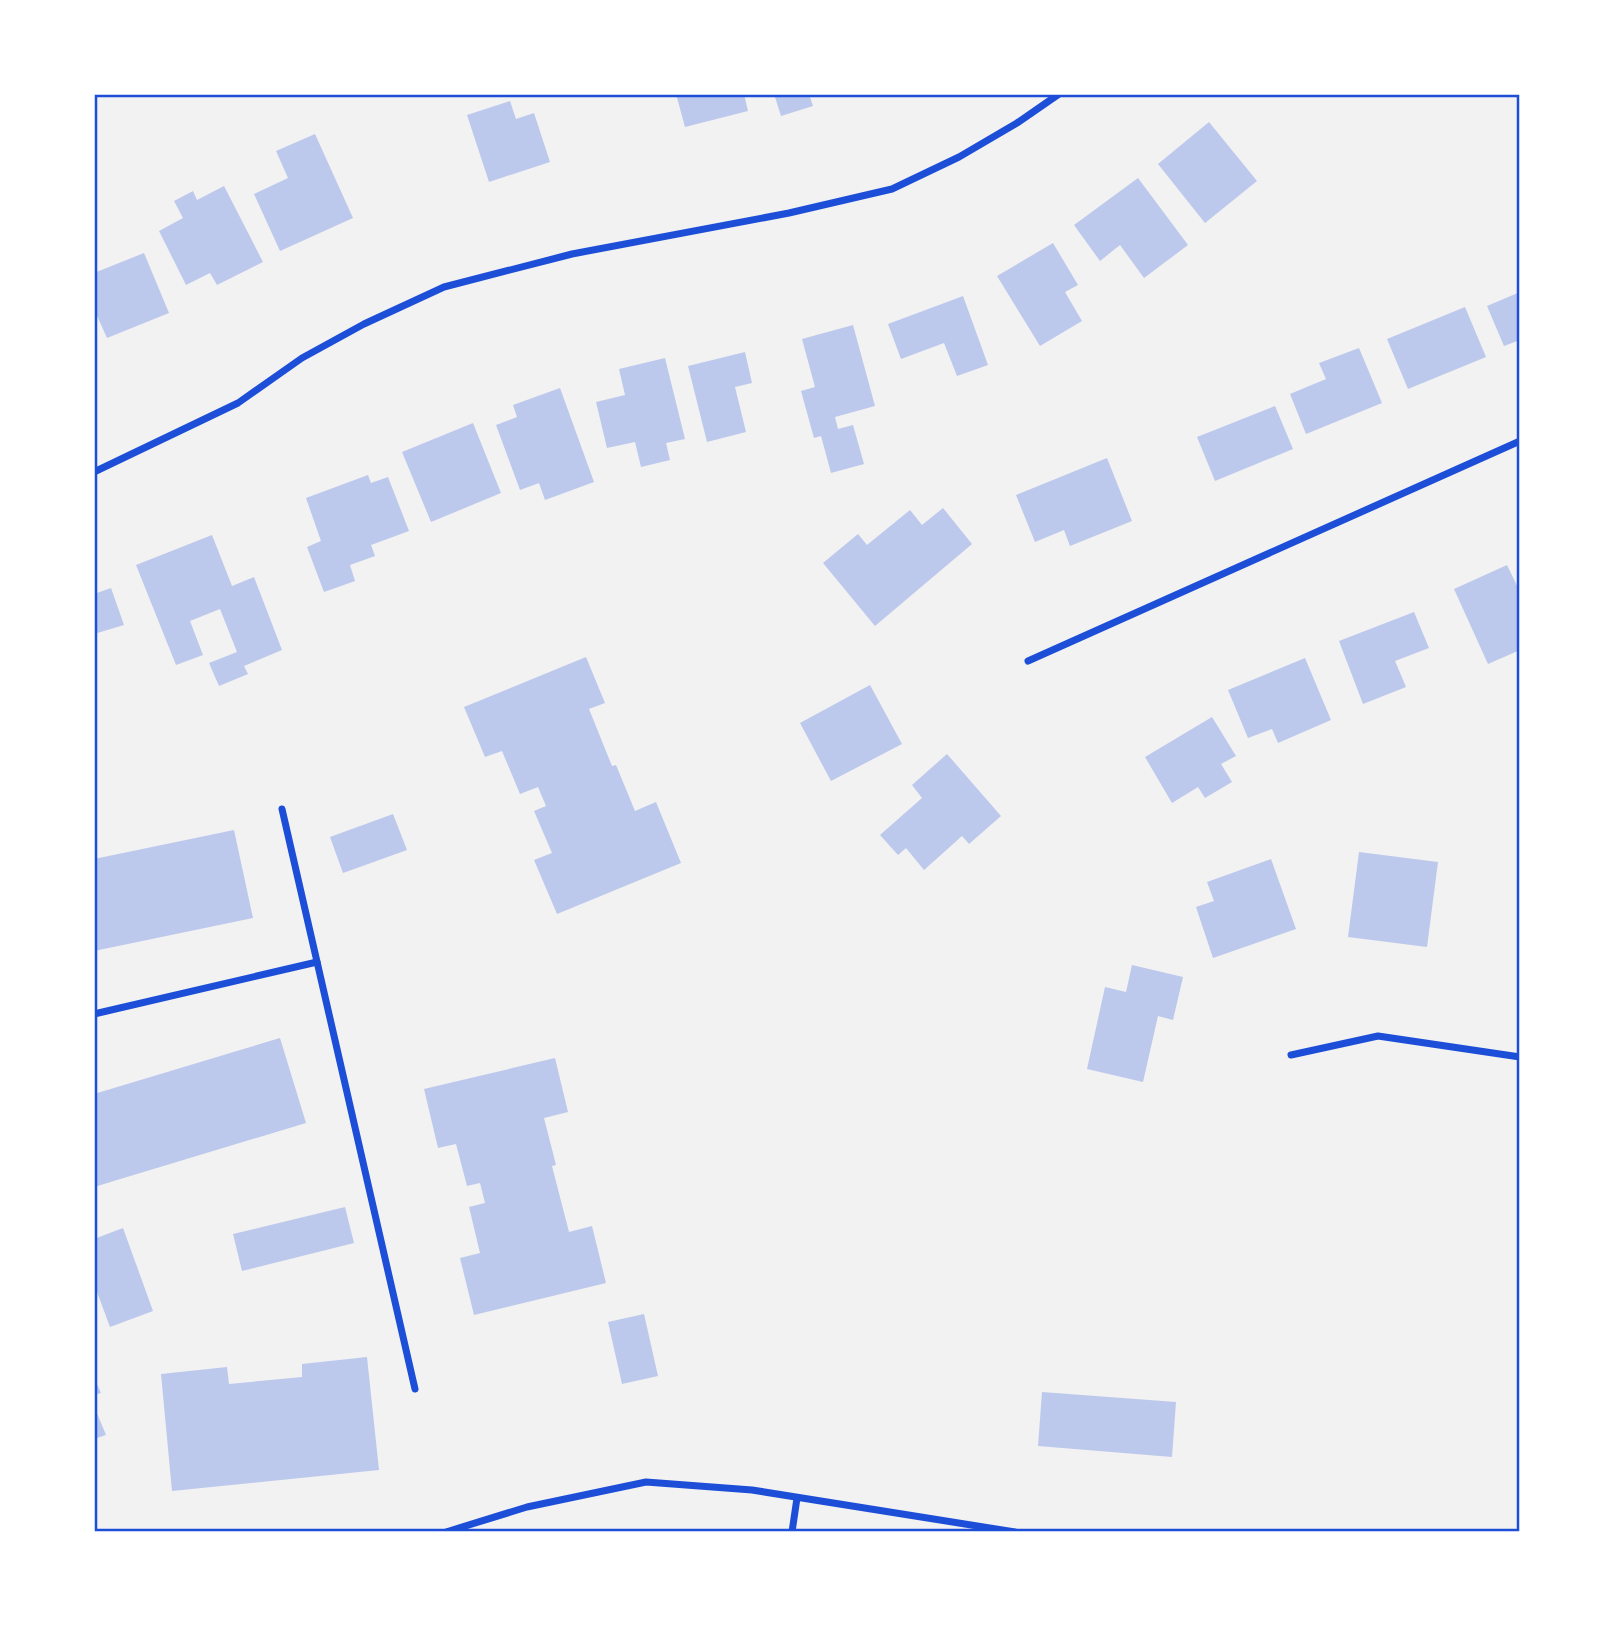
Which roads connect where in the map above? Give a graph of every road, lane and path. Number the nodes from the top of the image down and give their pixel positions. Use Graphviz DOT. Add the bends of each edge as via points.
graph roads {
  1 [pos="1059,94"];
  2 [pos="1520,441"];
  3 [pos="94,472"];
  4 [pos="1028,661"];
  5 [pos="282,808"];
  6 [pos="317,962"];
  7 [pos="94,1014"];
  8 [pos="1291,1055"];
  9 [pos="1520,1057"];
  10 [pos="415,1389"];
  11 [pos="797,1498"];
  12 [pos="446,1531"];
  13 [pos="792,1531"];
  14 [pos="1015,1531"];
  1 -- 3 [label="street" via="959,156 892,188 789,213 572,254 444,287 302,358 238,403"];
  2 -- 4 [label="street"];
  5 -- 6 [label="street"];
  6 -- 7 [label="street"];
  6 -- 10 [label="street"];
  8 -- 9 [label="street" via="1378,1036"];
  11 -- 12 [label="street" via="646,1482 527,1507"];
  11 -- 13 [label="street"];
  11 -- 14 [label="street"];
}
